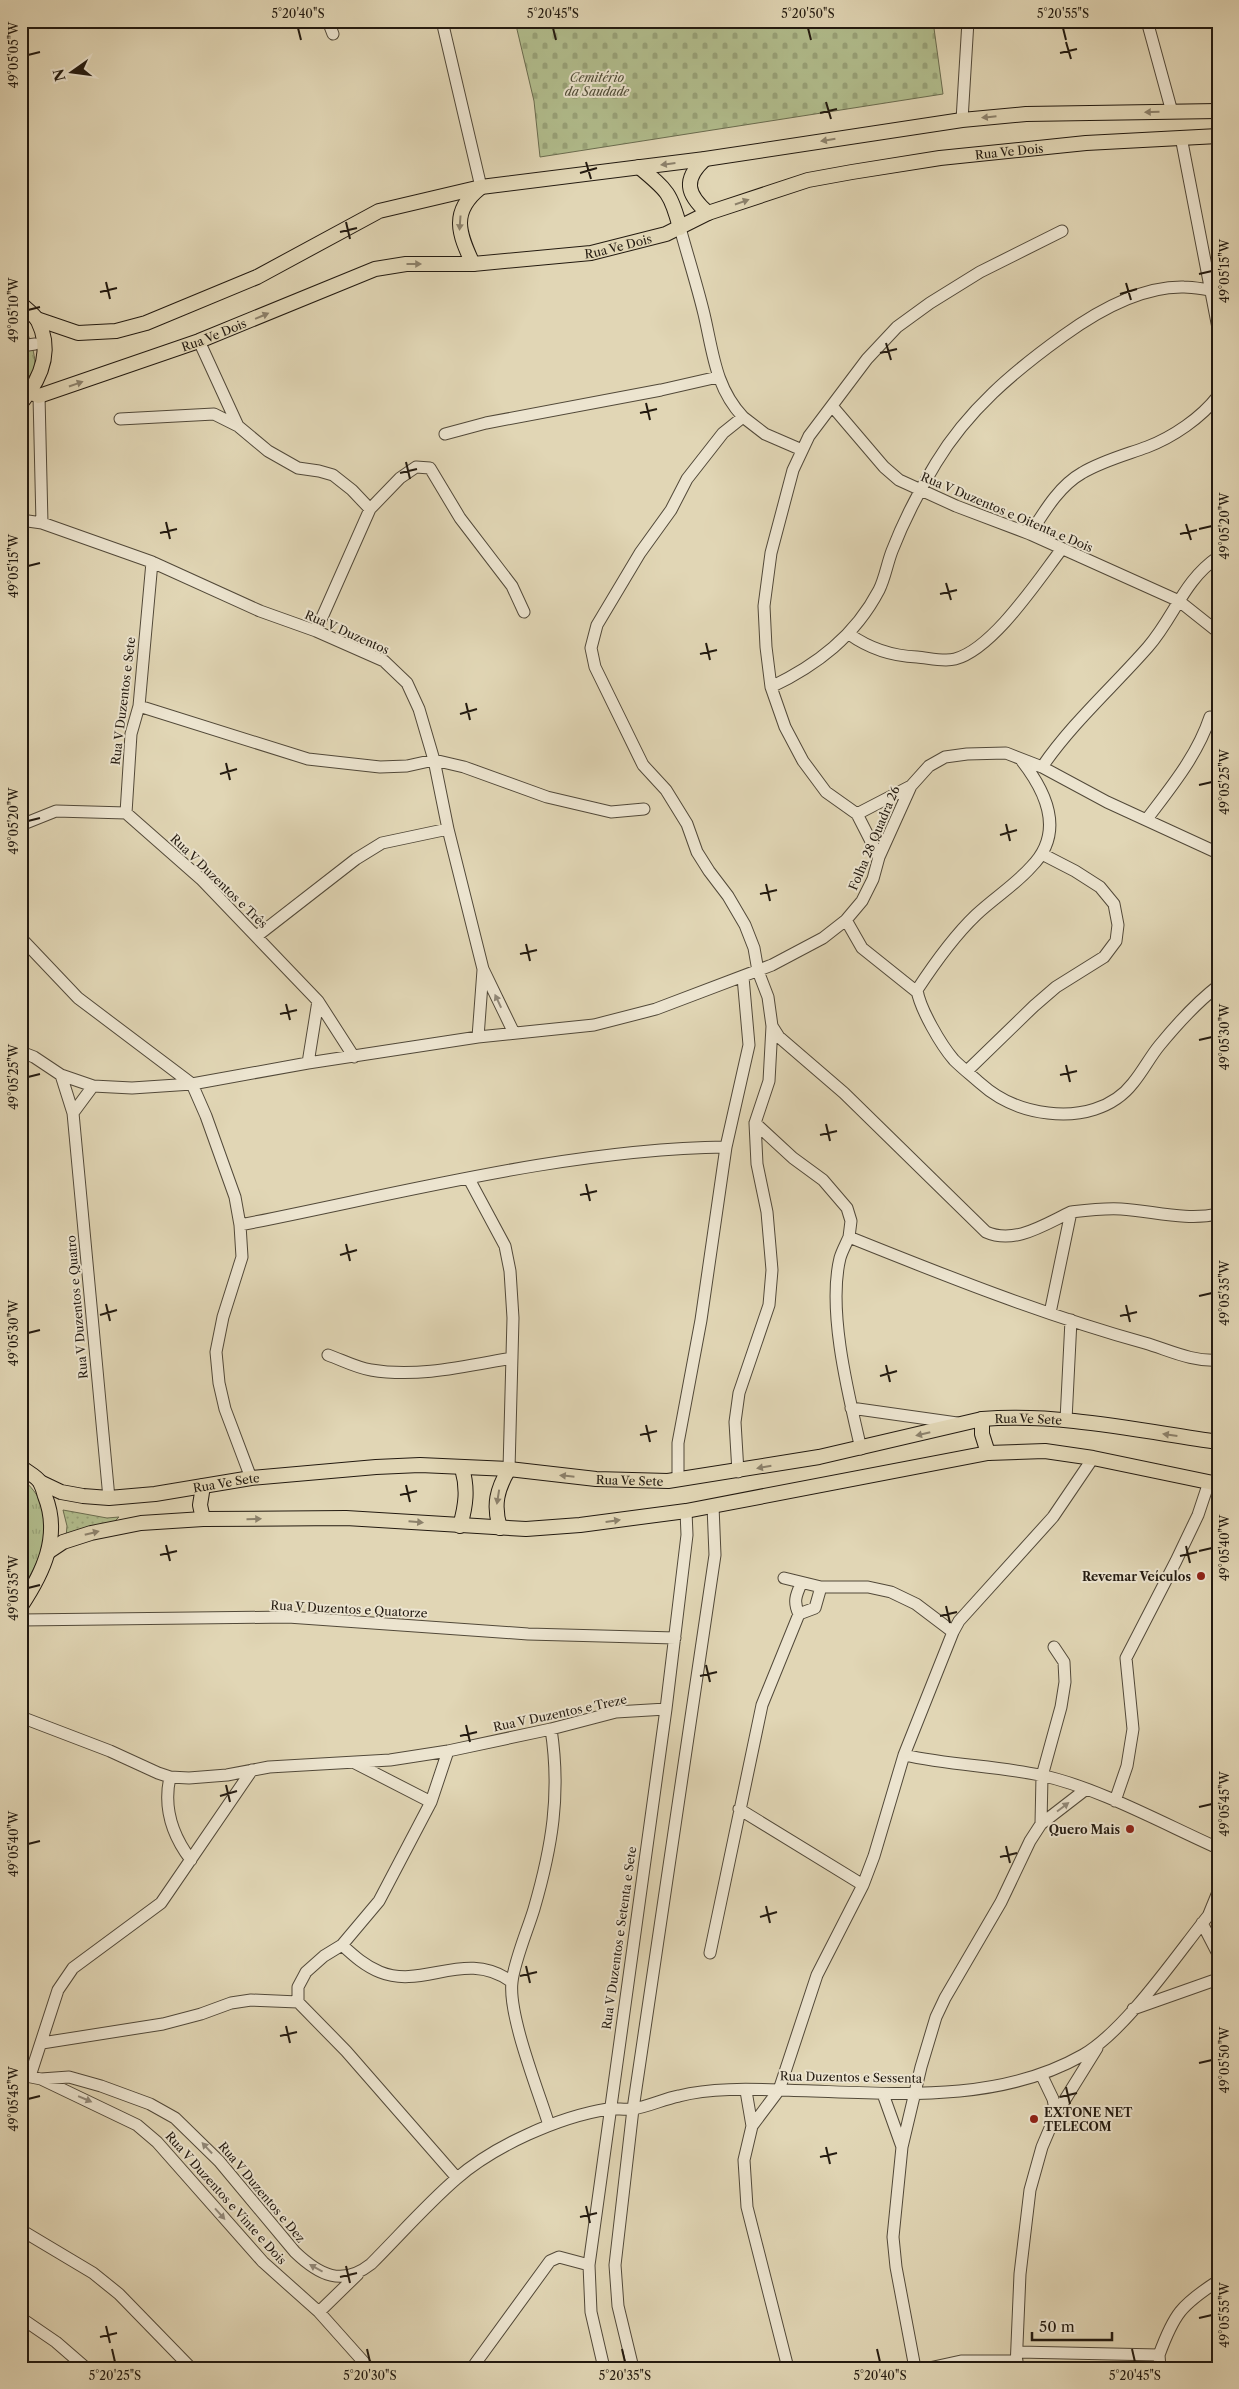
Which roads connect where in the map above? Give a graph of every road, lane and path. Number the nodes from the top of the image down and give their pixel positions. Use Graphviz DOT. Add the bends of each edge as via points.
graph roads {
  1 [pos="328,21"];
  2 [pos="442,21"];
  3 [pos="968,21"];
  4 [pos="1147,21"];
  5 [pos="333,34"];
  6 [pos="1218,111"];
  7 [pos="1172,112"];
  8 [pos="962,120"];
  9 [pos="1218,136"];
  10 [pos="1181,138"];
  11 [pos="705,159"];
  12 [pos="639,167"];
  13 [pos="481,188"];
  14 [pos="708,213"];
  15 [pos="680,228"];
  16 [pos="1062,231"];
  17 [pos="473,264"];
  18 [pos="1213,277"];
  19 [pos="1210,290"];
  20 [pos="21,304"];
  21 [pos="37,319"];
  22 [pos="1218,328"];
  23 [pos="199,342"];
  24 [pos="35,344"];
  25 [pos="21,346"];
  26 [pos="718,377"];
  27 [pos="35,394"];
  28 [pos="1218,396"];
  29 [pos="21,404"];
  30 [pos="832,406"];
  31 [pos="742,417"];
  32 [pos="120,419"];
  33 [pos="238,426"];
  34 [pos="445,434"];
  35 [pos="802,450"];
  36 [pos="920,490"];
  37 [pos="370,509"];
  38 [pos="21,520"];
  39 [pos="42,523"];
  40 [pos="1030,534"];
  41 [pos="1061,550"];
  42 [pos="1218,556"];
  43 [pos="152,562"];
  44 [pos="1179,601"];
  45 [pos="524,612"];
  46 [pos="316,632"];
  47 [pos="1218,632"];
  48 [pos="849,634"];
  49 [pos="771,687"];
  50 [pos="138,706"];
  51 [pos="1210,718"];
  52 [pos="434,760"];
  53 [pos="1022,760"];
  54 [pos="1042,767"];
  55 [pos="911,786"];
  56 [pos="644,808"];
  57 [pos="126,813"];
  58 [pos="857,814"];
  59 [pos="1147,819"];
  60 [pos="21,825"];
  61 [pos="448,830"];
  62 [pos="1218,853"];
  63 [pos="1042,854"];
  64 [pos="879,857"];
  65 [pos="846,920"];
  66 [pos="257,936"];
  67 [pos="21,938"];
  68 [pos="483,969"];
  69 [pos="758,971"];
  70 [pos="744,977"];
  71 [pos="1218,986"];
  72 [pos="918,996"];
  73 [pos="318,1001"];
  74 [pos="772,1026"];
  75 [pos="514,1033"];
  76 [pos="478,1038"];
  77 [pos="21,1052"];
  78 [pos="354,1057"];
  79 [pos="308,1063"];
  80 [pos="967,1071"];
  81 [pos="61,1075"];
  82 [pos="192,1084"];
  83 [pos="93,1086"];
  84 [pos="73,1114"];
  85 [pos="755,1123"];
  86 [pos="726,1147"];
  87 [pos="469,1179"];
  88 [pos="1071,1212"];
  89 [pos="1218,1214"];
  90 [pos="240,1225"];
  91 [pos="849,1237"];
  92 [pos="1050,1313"];
  93 [pos="1071,1320"];
  94 [pos="328,1355"];
  95 [pos="512,1358"];
  96 [pos="1218,1360"];
  97 [pos="851,1408"];
  98 [pos="982,1419"];
  99 [pos="1066,1420"];
  100 [pos="966,1424"];
  101 [pos="1218,1442"];
  102 [pos="861,1449"];
  103 [pos="988,1454"];
  104 [pos="1093,1458"];
  105 [pos="21,1468"];
  106 [pos="462,1468"];
  107 [pos="509,1469"];
  108 [pos="738,1472"];
  109 [pos="251,1478"];
  110 [pos="678,1480"];
  111 [pos="40,1482"];
  112 [pos="1214,1483"];
  113 [pos="203,1486"];
  114 [pos="109,1498"];
  115 [pos="714,1506"];
  116 [pos="686,1511"];
  117 [pos="203,1519"];
  118 [pos="460,1526"];
  119 [pos="500,1528"];
  120 [pos="48,1552"];
  121 [pos="784,1578"];
  122 [pos="801,1584"];
  123 [pos="822,1587"];
  124 [pos="21,1606"];
  125 [pos="799,1614"];
  126 [pos="21,1620"];
  127 [pos="953,1632"];
  128 [pos="674,1638"];
  129 [pos="1054,1647"];
  130 [pos="666,1709"];
  131 [pos="21,1717"];
  132 [pos="551,1729"];
  133 [pos="448,1751"];
  134 [pos="904,1755"];
  135 [pos="355,1763"];
  136 [pos="252,1770"];
  137 [pos="1042,1776"];
  138 [pos="170,1777"];
  139 [pos="1085,1790"];
  140 [pos="1115,1801"];
  141 [pos="431,1802"];
  142 [pos="739,1809"];
  143 [pos="1041,1824"];
  144 [pos="1218,1848"];
  145 [pos="191,1860"];
  146 [pos="863,1885"];
  147 [pos="1218,1892"];
  148 [pos="1218,1908"];
  149 [pos="1205,1920"];
  150 [pos="342,1945"];
  151 [pos="710,1953"];
  152 [pos="1218,1954"];
  153 [pos="1218,1979"];
  154 [pos="512,1982"];
  155 [pos="298,2002"];
  156 [pos="1133,2009"];
  157 [pos="42,2043"];
  158 [pos="1100,2044"];
  159 [pos="1041,2074"];
  160 [pos="31,2077"];
  161 [pos="746,2090"];
  162 [pos="779,2090"];
  163 [pos="913,2093"];
  164 [pos="883,2094"];
  165 [pos="609,2109"];
  166 [pos="633,2109"];
  167 [pos="1056,2114"];
  168 [pos="549,2125"];
  169 [pos="752,2126"];
  170 [pos="902,2147"];
  171 [pos="457,2178"];
  172 [pos="21,2230"];
  173 [pos="589,2265"];
  174 [pos="362,2271"];
  175 [pos="1218,2281"];
  176 [pos="319,2312"];
  177 [pos="21,2318"];
  178 [pos="1017,2360"];
  179 [pos="1160,2364"];
  180 [pos="982,2365"];
  181 [pos="86,2368"];
  182 [pos="191,2368"];
  183 [pos="369,2368"];
  184 [pos="472,2368"];
  185 [pos="604,2368"];
  186 [pos="633,2368"];
  187 [pos="788,2368"];
  188 [pos="915,2368"];
  189 [pos="929,2368"];
  1 -- 5 [label="street"];
  2 -- 13 [label="street"];
  3 -- 8 [label="street"];
  4 -- 7 [label="street"];
  6 -- 7 [label="main road"];
  7 -- 8 [label="main road, one-way" via="1026,114"];
  8 -- 11 [label="main road, one-way"];
  9 -- 10 [label="main road, Rua Ve Dois"];
  14 -- 10 [label="main road, Rua Ve Dois, one-way" via="808,180 940,158 1086,143"];
  10 -- 18 [label="street"];
  11 -- 12 [label="main road, one-way"];
  11 -- 14 [label="main road" via="694,168 690,192"];
  12 -- 13 [label="main road"];
  12 -- 15 [label="main road" via="667,191"];
  13 -- 17 [label="main road, one-way" via="468,197 461,211 460,232"];
  13 -- 21 [label="main road" via="379,211 257,277 146,323 116,331 78,333"];
  14 -- 15 [label="main road, Rua Ve Dois"];
  15 -- 17 [label="main road, Rua Ve Dois" via="591,253"];
  15 -- 26 [label="street"];
  16 -- 30 [label="street" via="980,272 897,327 867,359"];
  23 -- 17 [label="main road, Rua Ve Dois, one-way" via="375,268 406,264"];
  18 -- 19 [label="street"];
  19 -- 22 [label="street"];
  19 -- 36 [label="street" via="1183,287 1156,290 1124,301 1079,324 1021,366 991,393 956,432"];
  20 -- 21 [label="main road"];
  21 -- 27 [label="main road" via="45,356"];
  27 -- 23 [label="main road, Rua Ve Dois, one-way"];
  23 -- 33 [label="street"];
  24 -- 25 [label="street"];
  26 -- 31 [label="street" via="732,406"];
  26 -- 34 [label="street"];
  27 -- 29 [label="main road"];
  27 -- 39 [label="street"];
  28 -- 40 [label="street" via="1177,431 1149,446 1081,473 1062,490"];
  30 -- 35 [label="street" via="808,436"];
  30 -- 36 [label="street, Rua V Duzentos e Oitenta e Dois" via="884,467 898,480"];
  31 -- 35 [label="street" via="765,434"];
  31 -- 69 [label="street" via="723,433 687,479 671,510 640,553 597,624 591,648 595,667 643,765 666,790 687,824 708,871 728,896 745,926 754,948"];
  32 -- 33 [label="street" via="214,414"];
  33 -- 37 [label="street" via="268,451 298,468 333,475"];
  35 -- 49 [label="street" via="793,470 767,579 764,606"];
  36 -- 40 [label="street, Rua V Duzentos e Oitenta e Dois"];
  36 -- 48 [label="street" via="898,536 880,589"];
  37 -- 45 [label="street" via="400,478 416,467 430,468 460,518 512,586"];
  37 -- 46 [label="street"];
  38 -- 39 [label="street, Rua V Duzentos"];
  39 -- 43 [label="street, Rua V Duzentos"];
  40 -- 41 [label="street, Rua V Duzentos e Oitenta e Dois"];
  41 -- 44 [label="street, Rua V Duzentos e Oitenta e Dois"];
  41 -- 48 [label="street" via="1000,627 968,654 954,660 901,656 864,645"];
  42 -- 44 [label="street" via="1192,578"];
  43 -- 46 [label="street, Rua V Duzentos" via="260,611"];
  43 -- 50 [label="street, Rua V Duzentos e Sete"];
  44 -- 47 [label="street, Rua V Duzentos e Oitenta e Dois"];
  44 -- 54 [label="street" via="1150,646"];
  46 -- 52 [label="street, Rua V Duzentos" via="384,661 407,682 419,708"];
  48 -- 49 [label="street" via="820,660"];
  49 -- 58 [label="street" via="785,727 803,761 826,792"];
  50 -- 52 [label="street" via="308,759 380,767"];
  50 -- 57 [label="street, Rua V Duzentos e Sete" via="130,734"];
  51 -- 59 [label="street" via="1189,763"];
  52 -- 56 [label="street" via="464,767 547,797 611,812"];
  52 -- 61 [label="street, Rua V Duzentos"];
  53 -- 54 [label="street, Folha 28 Quadra 26"];
  53 -- 55 [label="street, Folha 28 Quadra 26" via="1006,753 945,757 929,766"];
  53 -- 63 [label="street" via="1039,784 1048,809 1049,834"];
  54 -- 59 [label="street, Folha 28 Quadra 26" via="1107,802"];
  55 -- 58 [label="street"];
  55 -- 64 [label="street, Folha 28 Quadra 26"];
  57 -- 60 [label="street" via="56,811"];
  57 -- 66 [label="street, Rua V Duzentos e Três" via="201,879"];
  58 -- 64 [label="street"];
  59 -- 62 [label="street, Folha 28 Quadra 26"];
  61 -- 66 [label="street" via="382,843 356,859"];
  61 -- 68 [label="street, Rua V Duzentos"];
  63 -- 72 [label="street" via="1031,868 974,917 925,978"];
  63 -- 80 [label="street" via="1100,887 1114,904 1118,925 1116,941 1104,957 1056,987 1034,1006"];
  64 -- 65 [label="street, Folha 28 Quadra 26" via="862,901"];
  65 -- 69 [label="street, Folha 28 Quadra 26" via="823,938"];
  65 -- 72 [label="street" via="862,948"];
  66 -- 73 [label="street, Rua V Duzentos e Três"];
  67 -- 82 [label="street" via="78,998"];
  75 -- 68 [label="street, Rua V Duzentos, one-way"];
  68 -- 76 [label="street, Rua V Duzentos"];
  69 -- 70 [label="street, Folha 28 Quadra 26"];
  69 -- 74 [label="street" via="768,997"];
  70 -- 75 [label="street, Folha 28 Quadra 26" via="628,1017 594,1025"];
  70 -- 86 [label="street" via="750,1045"];
  71 -- 80 [label="street" via="1201,999 1159,1046 1132,1085 1098,1109 1068,1116 1010,1105"];
  72 -- 80 [label="street" via="953,1059"];
  73 -- 78 [label="street, Rua V Duzentos e Três"];
  73 -- 79 [label="street"];
  74 -- 85 [label="street" via="769,1081"];
  74 -- 88 [label="street" via="779,1037 844,1093 986,1232 997,1237 1010,1237 1032,1231"];
  75 -- 76 [label="street, Folha 28 Quadra 26"];
  76 -- 78 [label="street, Folha 28 Quadra 26"];
  77 -- 81 [label="street, Folha 28 Quadra 26"];
  78 -- 79 [label="street, Folha 28 Quadra 26"];
  79 -- 82 [label="street, Folha 28 Quadra 26"];
  81 -- 83 [label="street, Folha 28 Quadra 26"];
  81 -- 84 [label="street, Rua V Duzentos e Quatro"];
  82 -- 83 [label="street, Folha 28 Quadra 26" via="132,1088"];
  82 -- 90 [label="street" via="222,1158"];
  83 -- 84 [label="street"];
  84 -- 114 [label="street, Rua V Duzentos e Quatro"];
  85 -- 91 [label="street" via="793,1158 824,1180 847,1208 851,1221"];
  85 -- 108 [label="street" via="757,1164 767,1212 772,1270 768,1305 739,1393 735,1422"];
  86 -- 87 [label="street" via="542,1164"];
  86 -- 110 [label="street" via="701,1320 678,1443"];
  87 -- 90 [label="street"];
  87 -- 95 [label="street" via="505,1246 512,1295"];
  88 -- 89 [label="street" via="1098,1208 1180,1216"];
  88 -- 92 [label="street"];
  90 -- 109 [label="street" via="242,1257 216,1352 225,1409"];
  91 -- 92 [label="street"];
  91 -- 97 [label="street" via="840,1258 836,1295 841,1358"];
  92 -- 93 [label="street"];
  93 -- 96 [label="street" via="1202,1361"];
  93 -- 99 [label="street"];
  94 -- 95 [label="street" via="370,1370 401,1373 427,1373"];
  95 -- 107 [label="street"];
  97 -- 100 [label="street"];
  97 -- 102 [label="street"];
  98 -- 99 [label="main road, Rua Ve Sete"];
  98 -- 100 [label="main road, Rua Ve Sete"];
  98 -- 103 [label="main road" via="982,1434"];
  101 -- 99 [label="main road, Rua Ve Sete, one-way"];
  100 -- 102 [label="main road, Rua Ve Sete, one-way"];
  102 -- 108 [label="main road, Rua Ve Sete, one-way"];
  103 -- 104 [label="main road" via="1045,1451"];
  103 -- 115 [label="main road"];
  104 -- 112 [label="main road"];
  104 -- 127 [label="street" via="1053,1517 959,1621"];
  105 -- 111 [label="main road, Rua Ve Sete"];
  106 -- 107 [label="main road, Rua Ve Sete"];
  106 -- 109 [label="main road, Rua Ve Sete" via="376,1466"];
  106 -- 118 [label="main road" via="466,1500"];
  110 -- 107 [label="main road, Rua Ve Sete, one-way" via="596,1479"];
  107 -- 119 [label="main road, one-way" via="496,1498"];
  108 -- 110 [label="main road, Rua Ve Sete"];
  109 -- 113 [label="main road, Rua Ve Sete"];
  111 -- 114 [label="main road, Rua Ve Sete" via="68,1493"];
  111 -- 120 [label="main road" via="52,1518"];
  112 -- 140 [label="street" via="1126,1658 1133,1729 1127,1766"];
  113 -- 114 [label="main road, Rua Ve Sete"];
  113 -- 117 [label="main road" via="200,1505"];
  115 -- 116 [label="main road"];
  115 -- 166 [label="street" via="715,1555"];
  119 -- 116 [label="main road, one-way" via="548,1529"];
  116 -- 128 [label="street, Rua V Duzentos e Setenta e Sete" via="687,1535"];
  117 -- 118 [label="main road, one-way" via="346,1518"];
  120 -- 117 [label="main road, one-way" via="63,1542 124,1526"];
  118 -- 119 [label="main road"];
  120 -- 124 [label="main road" via="35,1585"];
  121 -- 122 [label="street"];
  122 -- 123 [label="street"];
  122 -- 125 [label="street" via="795,1606"];
  123 -- 125 [label="street" via="815,1608"];
  123 -- 127 [label="street" via="868,1587 891,1592 916,1604"];
  125 -- 142 [label="street" via="762,1705"];
  126 -- 128 [label="street, Rua V Duzentos e Quatorze" via="288,1617 528,1634"];
  127 -- 134 [label="street"];
  128 -- 130 [label="street, Rua V Duzentos e Setenta e Sete"];
  129 -- 137 [label="street" via="1064,1662 1064,1682 1061,1707"];
  130 -- 132 [label="street, Rua V Duzentos e Treze" via="616,1712"];
  130 -- 165 [label="street, Rua V Duzentos e Setenta e Sete"];
  131 -- 138 [label="street, Rua V Duzentos e Treze"];
  132 -- 133 [label="street, Rua V Duzentos e Treze"];
  132 -- 154 [label="street" via="556,1762 554,1816 543,1879"];
  133 -- 135 [label="street, Rua V Duzentos e Treze"];
  133 -- 141 [label="street"];
  134 -- 137 [label="street"];
  134 -- 146 [label="street"];
  135 -- 136 [label="street, Rua V Duzentos e Treze"];
  135 -- 141 [label="street"];
  136 -- 138 [label="street, Rua V Duzentos e Treze" via="189,1778"];
  136 -- 145 [label="street"];
  137 -- 139 [label="street"];
  137 -- 143 [label="street"];
  138 -- 145 [label="street" via="166,1793 168,1813 174,1834"];
  139 -- 140 [label="street"];
  143 -- 139 [label="street, one-way"];
  140 -- 144 [label="street"];
  141 -- 150 [label="street" via="379,1901"];
  142 -- 146 [label="street"];
  142 -- 151 [label="street"];
  143 -- 163 [label="street" via="936,2017"];
  145 -- 157 [label="street" via="161,1903 73,1968 58,1990"];
  146 -- 162 [label="street" via="818,1975"];
  147 -- 149 [label="street, Rua Duzentos e Sessenta"];
  148 -- 149 [label="street, Rua Duzentos e Sessenta"];
  149 -- 152 [label="street"];
  149 -- 156 [label="street, Rua Duzentos e Sessenta"];
  150 -- 154 [label="street" via="364,1964 382,1973 398,1976 470,1967 489,1970"];
  150 -- 155 [label="street" via="306,1972 298,1986"];
  153 -- 156 [label="street"];
  154 -- 168 [label="street" via="514,2008"];
  155 -- 157 [label="street" via="251,2000 231,2003 163,2024"];
  155 -- 171 [label="street" via="346,2051"];
  156 -- 158 [label="street, Rua Duzentos e Sessenta"];
  157 -- 160 [label="street"];
  158 -- 159 [label="street, Rua Duzentos e Sessenta"];
  158 -- 167 [label="street"];
  159 -- 163 [label="street, Rua Duzentos e Sessenta" via="972,2089"];
  159 -- 167 [label="street"];
  174 -- 160 [label="street, Rua V Duzentos e Dez, one-way" via="333,2277 307,2263 219,2161 174,2118 150,2104 101,2086 69,2077"];
  160 -- 176 [label="street, Rua V Duzentos e Vinte e Dois, one-way" via="137,2125 157,2142 263,2262"];
  161 -- 162 [label="street, Rua Duzentos e Sessenta"];
  161 -- 166 [label="street, Rua Duzentos e Sessenta" via="680,2095"];
  161 -- 169 [label="street"];
  162 -- 164 [label="street, Rua Duzentos e Sessenta"];
  162 -- 169 [label="street"];
  163 -- 164 [label="street, Rua Duzentos e Sessenta"];
  163 -- 170 [label="street"];
  164 -- 170 [label="street"];
  165 -- 166 [label="street, Rua Duzentos e Sessenta"];
  165 -- 168 [label="street, Rua Duzentos e Sessenta"];
  165 -- 173 [label="street, Rua V Duzentos e Setenta e Sete" via="602,2184"];
  166 -- 186 [label="street" via="615,2265 618,2306"];
  167 -- 178 [label="street" via="1042,2147 1030,2190 1020,2274"];
  168 -- 171 [label="street" via="508,2144"];
  169 -- 187 [label="street" via="744,2160 747,2208"];
  170 -- 188 [label="street" via="894,2207 894,2237 902,2303"];
  171 -- 174 [label="street"];
  172 -- 182 [label="street" via="93,2273"];
  173 -- 184 [label="street" via="559,2257 550,2260"];
  173 -- 185 [label="street, Rua V Duzentos e Setenta e Sete" via="591,2312"];
  174 -- 176 [label="street"];
  175 -- 179 [label="street" via="1179,2311 1170,2325"];
  176 -- 183 [label="street, Rua V Duzentos e Vinte e Dois"];
  177 -- 181 [label="street"];
  178 -- 179 [label="street"];
  178 -- 180 [label="street"];
  180 -- 189 [label="street" via="945,2363"];
}
